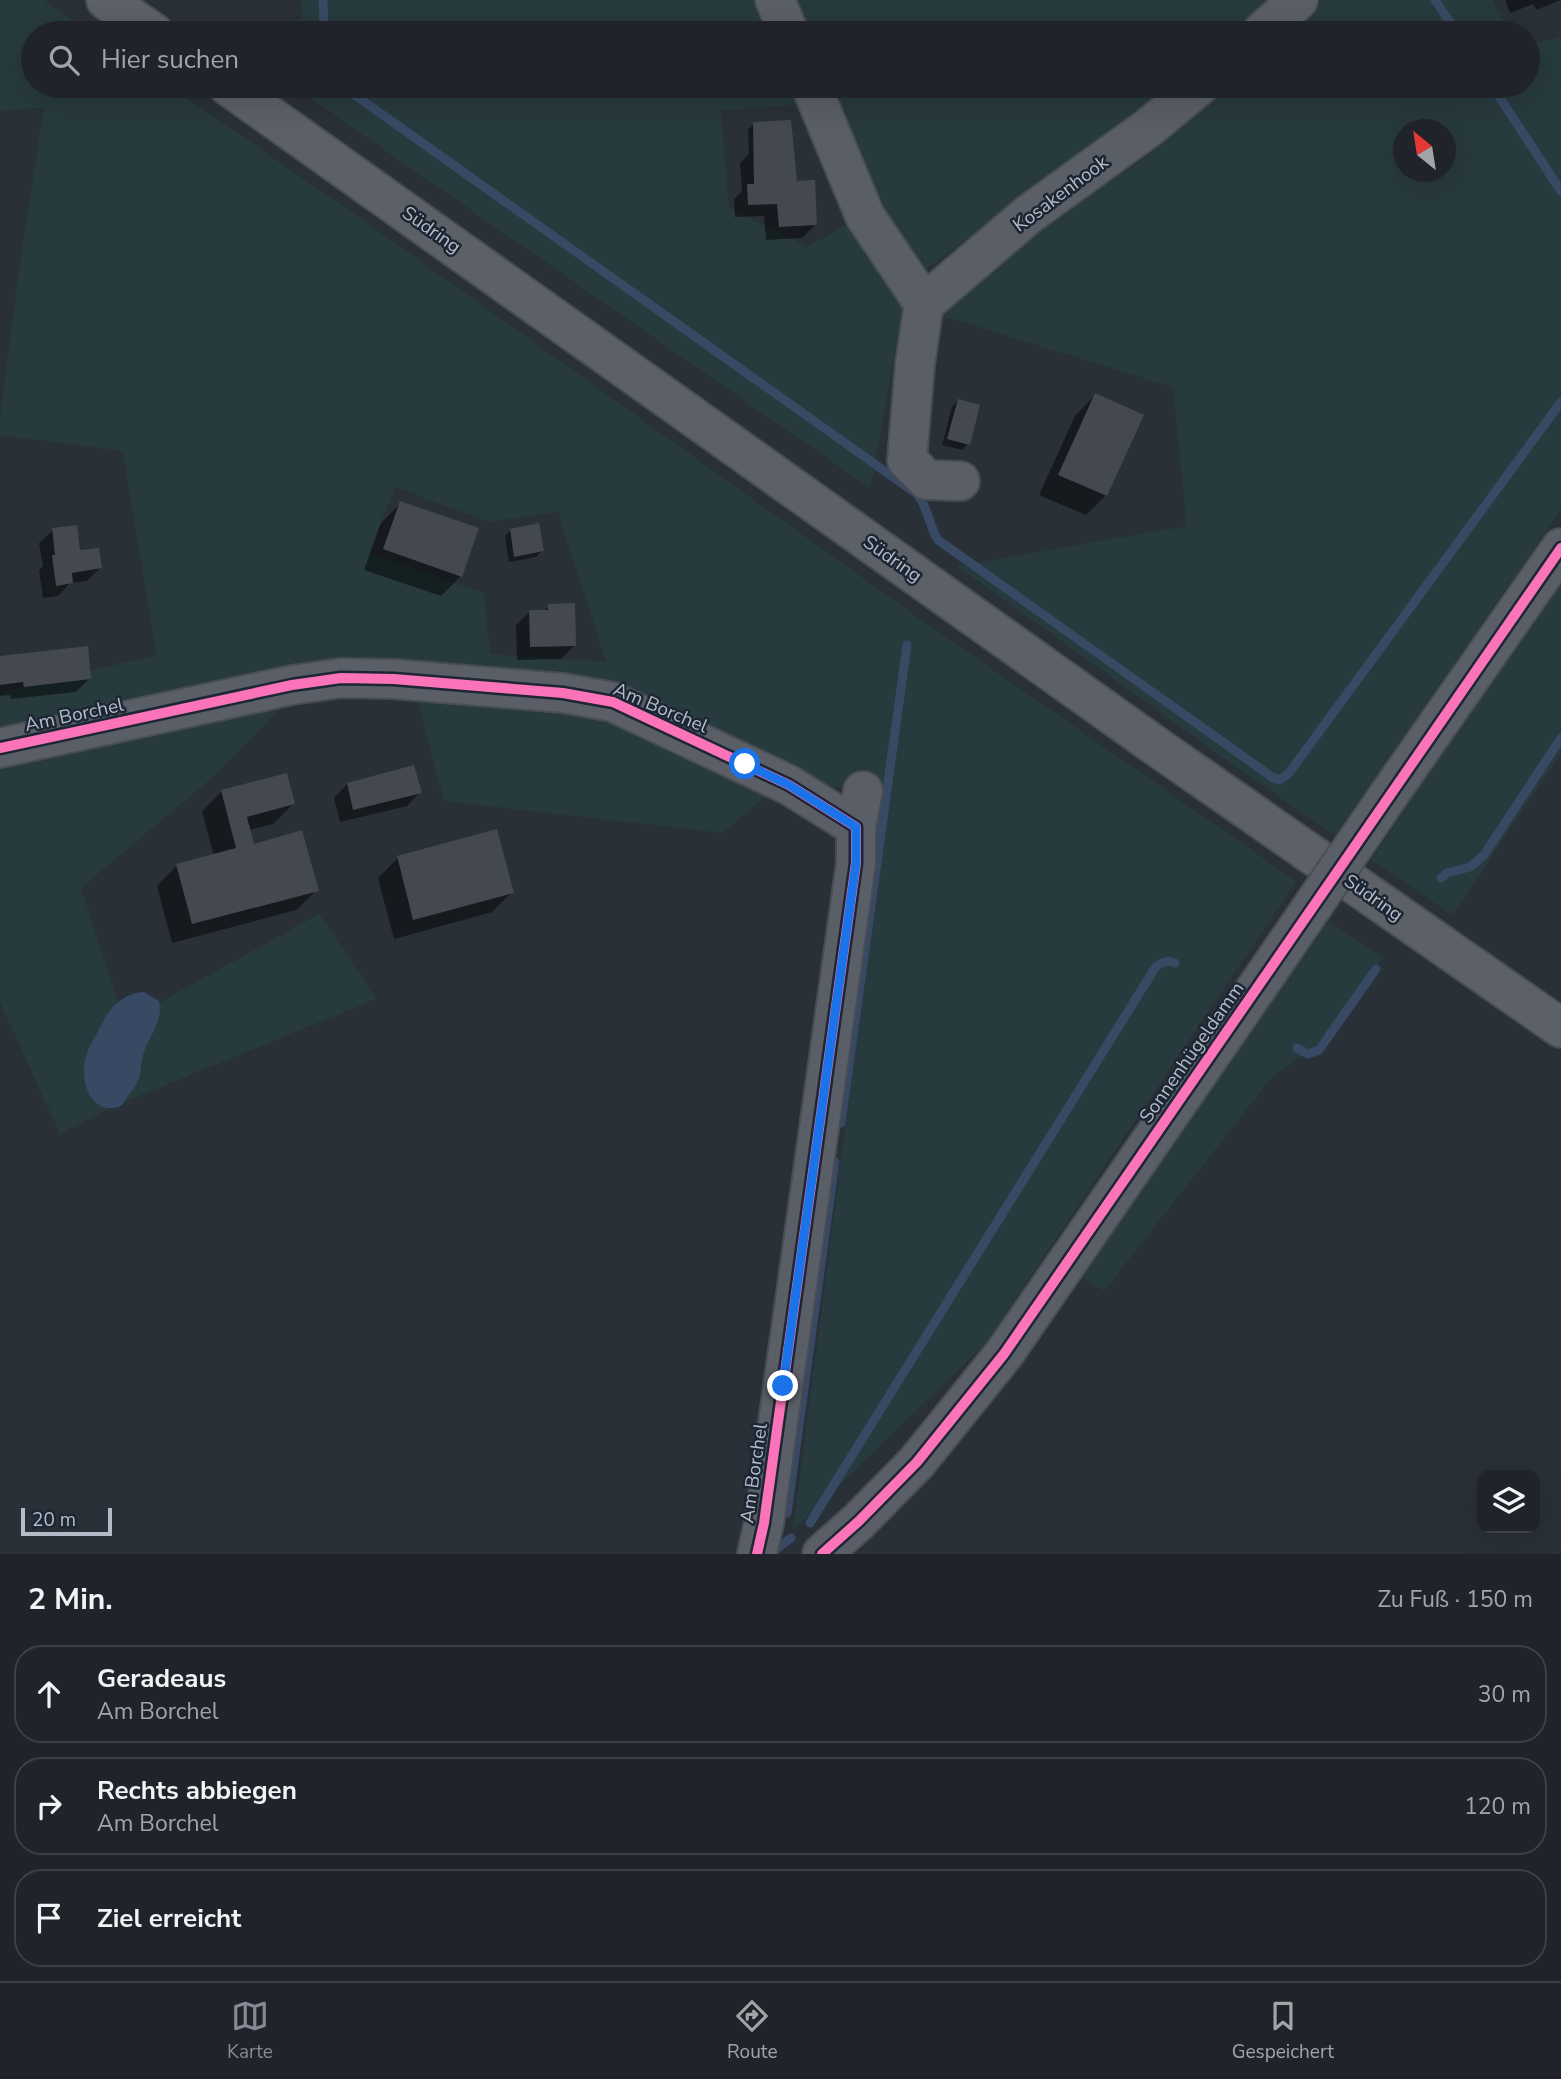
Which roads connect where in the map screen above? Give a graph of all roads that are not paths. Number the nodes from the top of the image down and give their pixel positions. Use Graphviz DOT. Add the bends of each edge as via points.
graph roads {
  1 [pos="106,0"];
  2 [pos="775,0"];
  3 [pos="1298,0"];
  4 [pos="137,21"];
  5 [pos="784,21"];
  6 [pos="1274,21"];
  7 [pos="245,98"];
  8 [pos="816,98"];
  9 [pos="1184,98"];
  10 [pos="924,304"];
  11 [pos="960,481"];
  12 [pos="1561,548"];
  13 [pos="0,748"];
  14 [pos="1561,1027"];
  15 [pos="757,1554"];
  16 [pos="822,1554"];
  1 -- 4 [label="main road"];
  2 -- 5 [label="street"];
  3 -- 6 [label="street"];
  7 -- 14 [label="main road, Südring" via="1171,757"];
  8 -- 10 [label="street" via="865,216"];
  9 -- 10 [label="street, Kosakenhook" via="1029,214"];
  10 -- 11 [label="street" via="907,460 927,480"];
  12 -- 16 [label="street, Sonnenhügeldamm, bridge" via="1004,1353 917,1462"];
  13 -- 15 [label="street, Am Borchel" via="292,685 341,678 394,679 564,692 613,702 789,785 859,809 856,863"];
}
